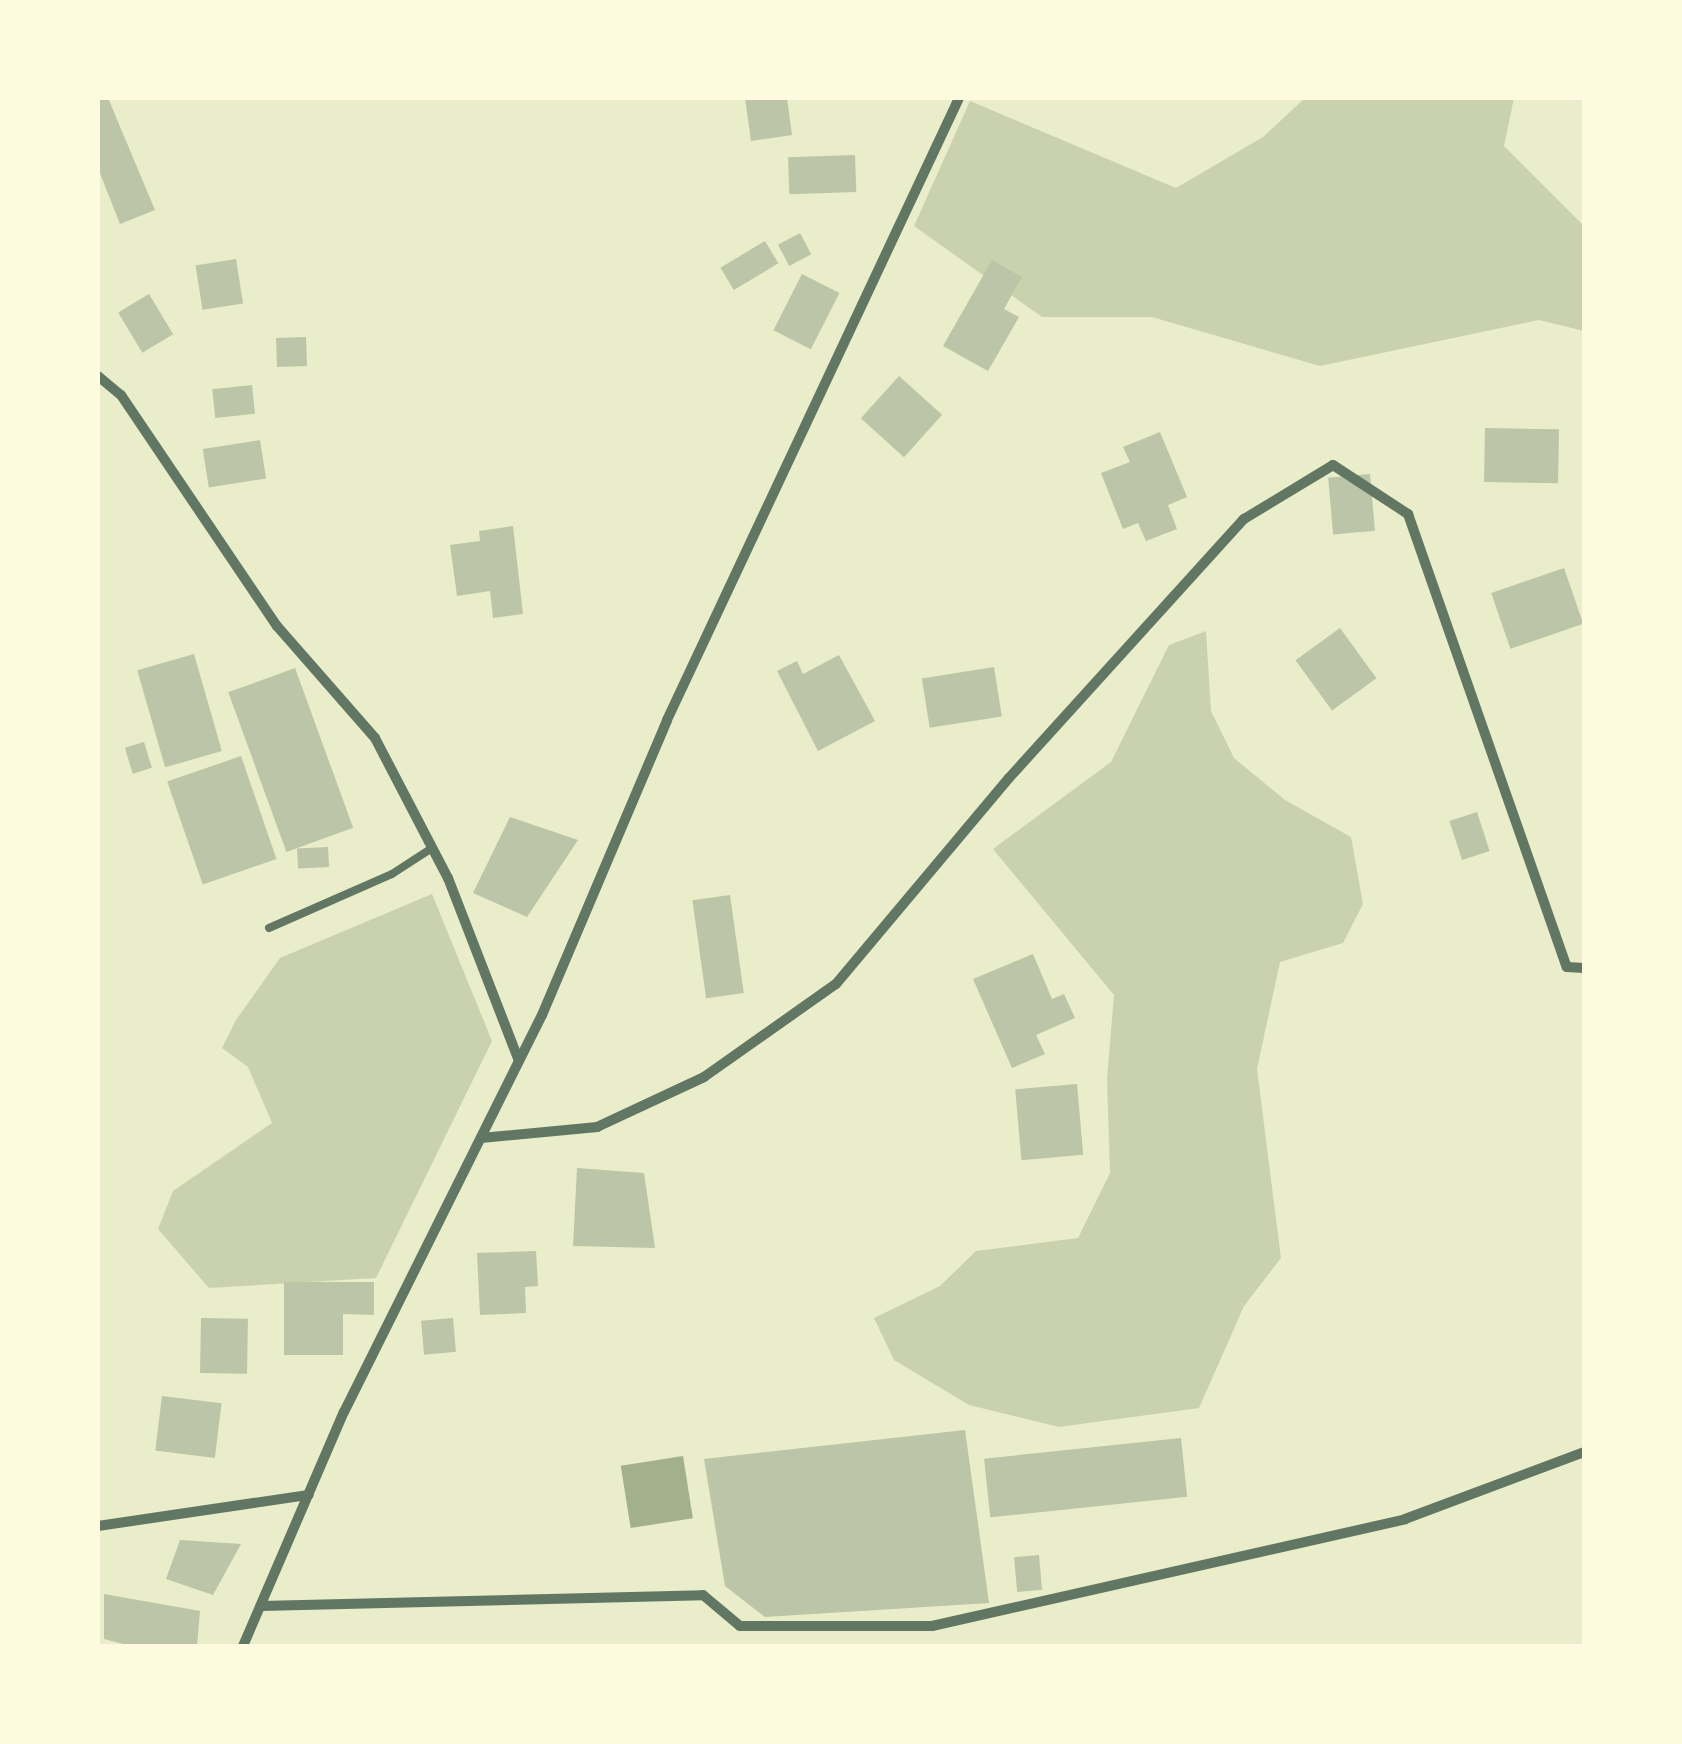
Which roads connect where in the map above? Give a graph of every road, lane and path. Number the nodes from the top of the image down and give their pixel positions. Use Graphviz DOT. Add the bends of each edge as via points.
graph roads {
  1 [pos="959,98"];
  2 [pos="98,376"];
  3 [pos="432,848"];
  4 [pos="269,928"];
  5 [pos="1584,968"];
  6 [pos="519,1061"];
  7 [pos="481,1138"];
  8 [pos="1584,1452"];
  9 [pos="309,1495"];
  10 [pos="98,1526"];
  11 [pos="261,1606"];
  12 [pos="242,1646"];
  1 -- 6 [label="street" via="682,686"];
  2 -- 3 [label="street" via="121,394 277,626 374,738"];
  3 -- 4 [label="lane" via="392,874"];
  3 -- 6 [label="street"];
  5 -- 7 [label="street" via="1567,966 1408,514 1332,465 1244,518 1009,778 836,984 704,1077 597,1127"];
  6 -- 7 [label="street"];
  7 -- 9 [label="street"];
  8 -- 11 [label="street" via="1405,1519 932,1626 740,1626 703,1596"];
  9 -- 10 [label="street"];
  9 -- 11 [label="street"];
  11 -- 12 [label="street"];
}
